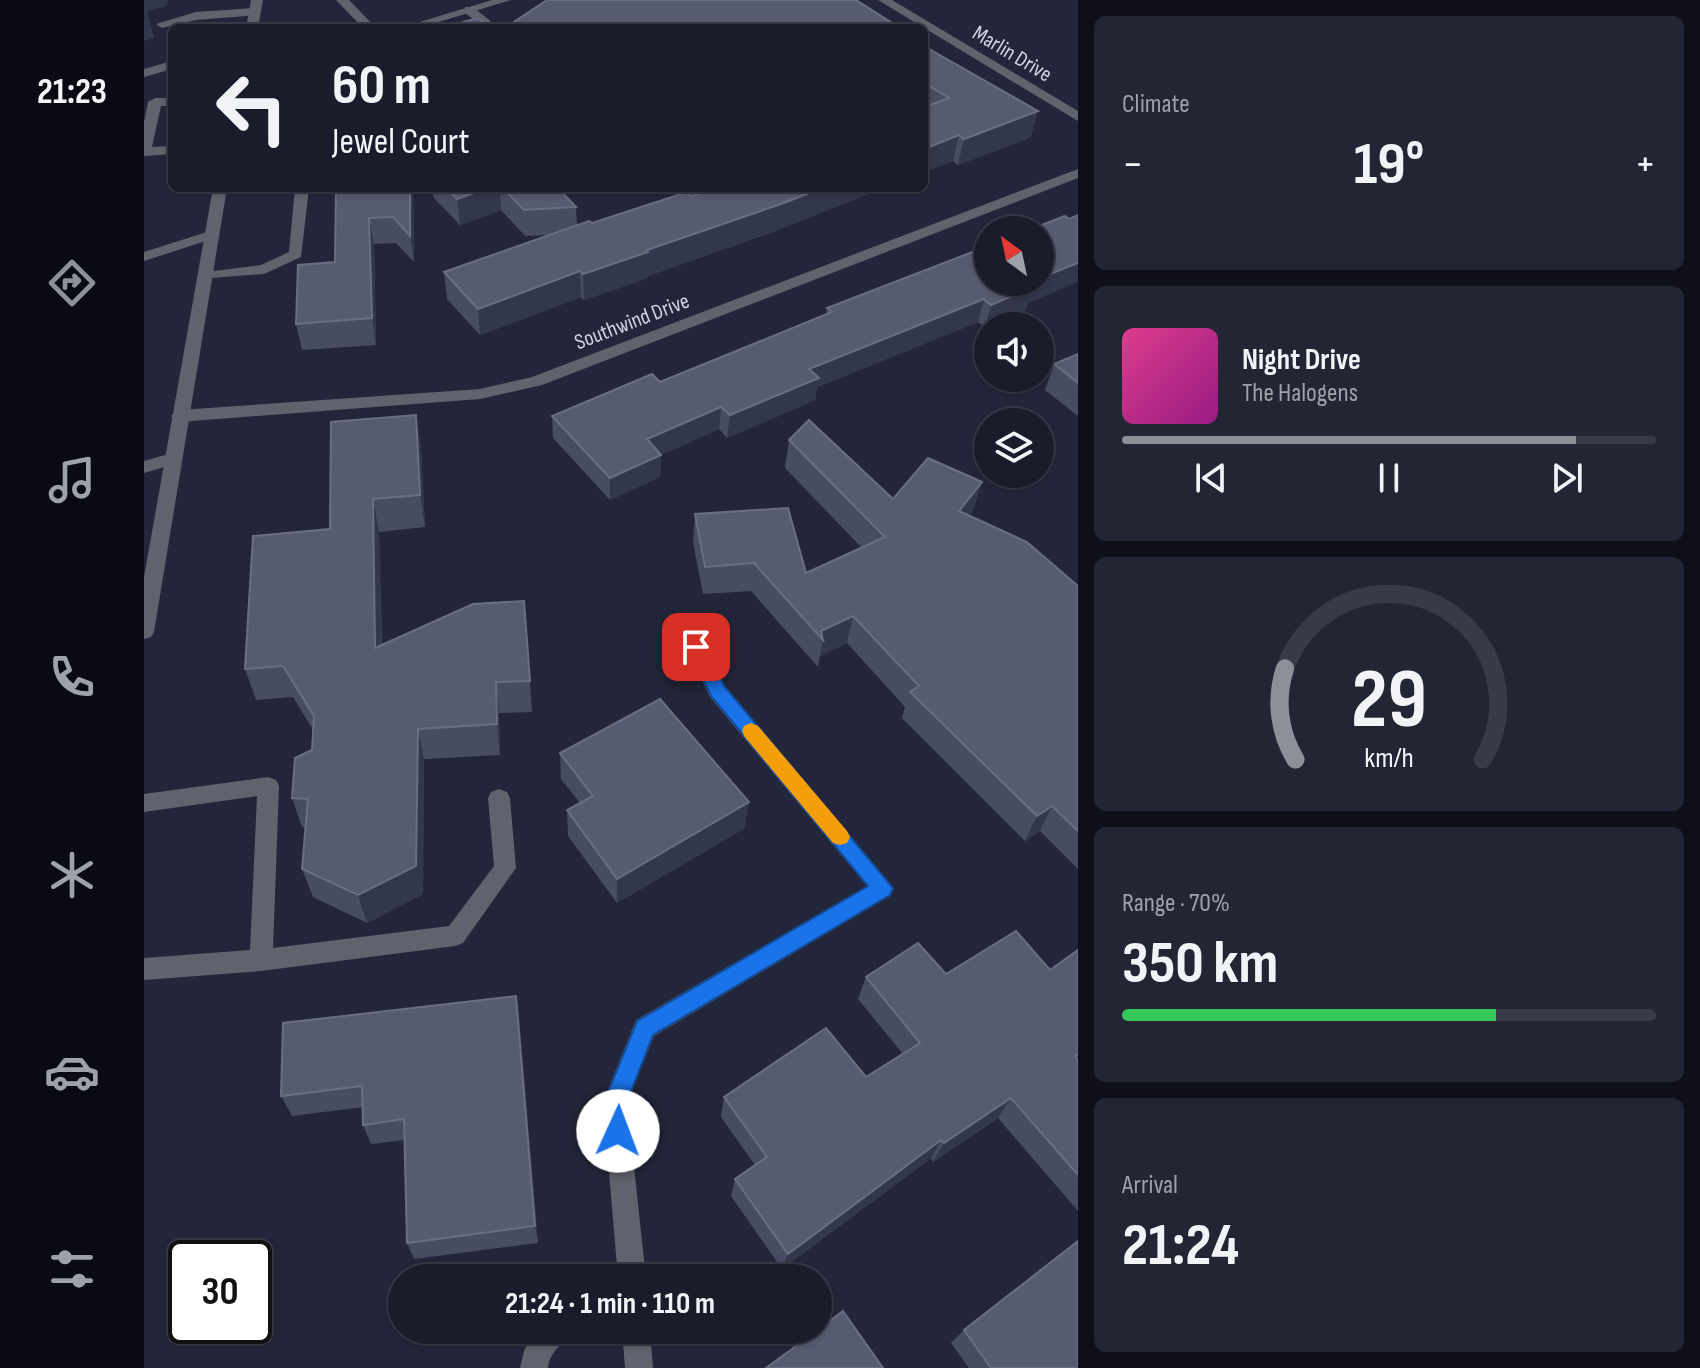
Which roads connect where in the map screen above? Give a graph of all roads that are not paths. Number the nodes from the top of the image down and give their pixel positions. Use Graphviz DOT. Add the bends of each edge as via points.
graph roads {
  1 [pos="342,0"];
  2 [pos="505,0"];
  3 [pos="884,0"];
  4 [pos="256,6"];
  5 [pos="469,10"];
  6 [pos="162,24"];
  7 [pos="366,24"];
  8 [pos="420,24"];
  9 [pos="488,24"];
  10 [pos="924,24"];
  11 [pos="928,27"];
  12 [pos="168,66"];
  13 [pos="144,73"];
  14 [pos="168,102"];
  15 [pos="1078,117"];
  16 [pos="168,150"];
  17 [pos="1078,173"];
  18 [pos="219,192"];
  19 [pos="302,192"];
  20 [pos="210,235"];
  21 [pos="144,257"];
  22 [pos="203,276"];
  23 [pos="179,416"];
  24 [pos="172,459"];
  25 [pos="144,467"];
  26 [pos="144,632"];
  27 [pos="696,647"];
  28 [pos="499,798"];
  29 [pos="144,803"];
  30 [pos="261,960"];
  31 [pos="144,969"];
  32 [pos="631,1264"];
  33 [pos="542,1344"];
  34 [pos="637,1344"];
  35 [pos="534,1368"];
  36 [pos="639,1368"];
  1 -- 7 [label="street"];
  2 -- 5 [label="street"];
  3 -- 10 [label="street, Marlin Drive"];
  4 -- 6 [label="street"];
  5 -- 8 [label="street"];
  5 -- 9 [label="street"];
  11 -- 15 [label="street, Marlin Drive"];
  12 -- 13 [label="street"];
  14 -- 16 [label="street" via="155,102 144,152"];
  17 -- 23 [label="street, Southwind Drive" via="536,381 480,394"];
  18 -- 20 [label="street"];
  19 -- 22 [label="street" via="296,254 267,269"];
  20 -- 21 [label="street"];
  20 -- 22 [label="street"];
  22 -- 23 [label="street"];
  23 -- 24 [label="street"];
  24 -- 25 [label="street"];
  24 -- 26 [label="street"];
  27 -- 32 [label="street" via="717,691 883,888 645,1028 615,1102"];
  28 -- 30 [label="street" via="505,868 455,936"];
  29 -- 30 [label="street" via="268,786"];
  30 -- 31 [label="street"];
  33 -- 35 [label="street"];
  34 -- 36 [label="street"];
}
